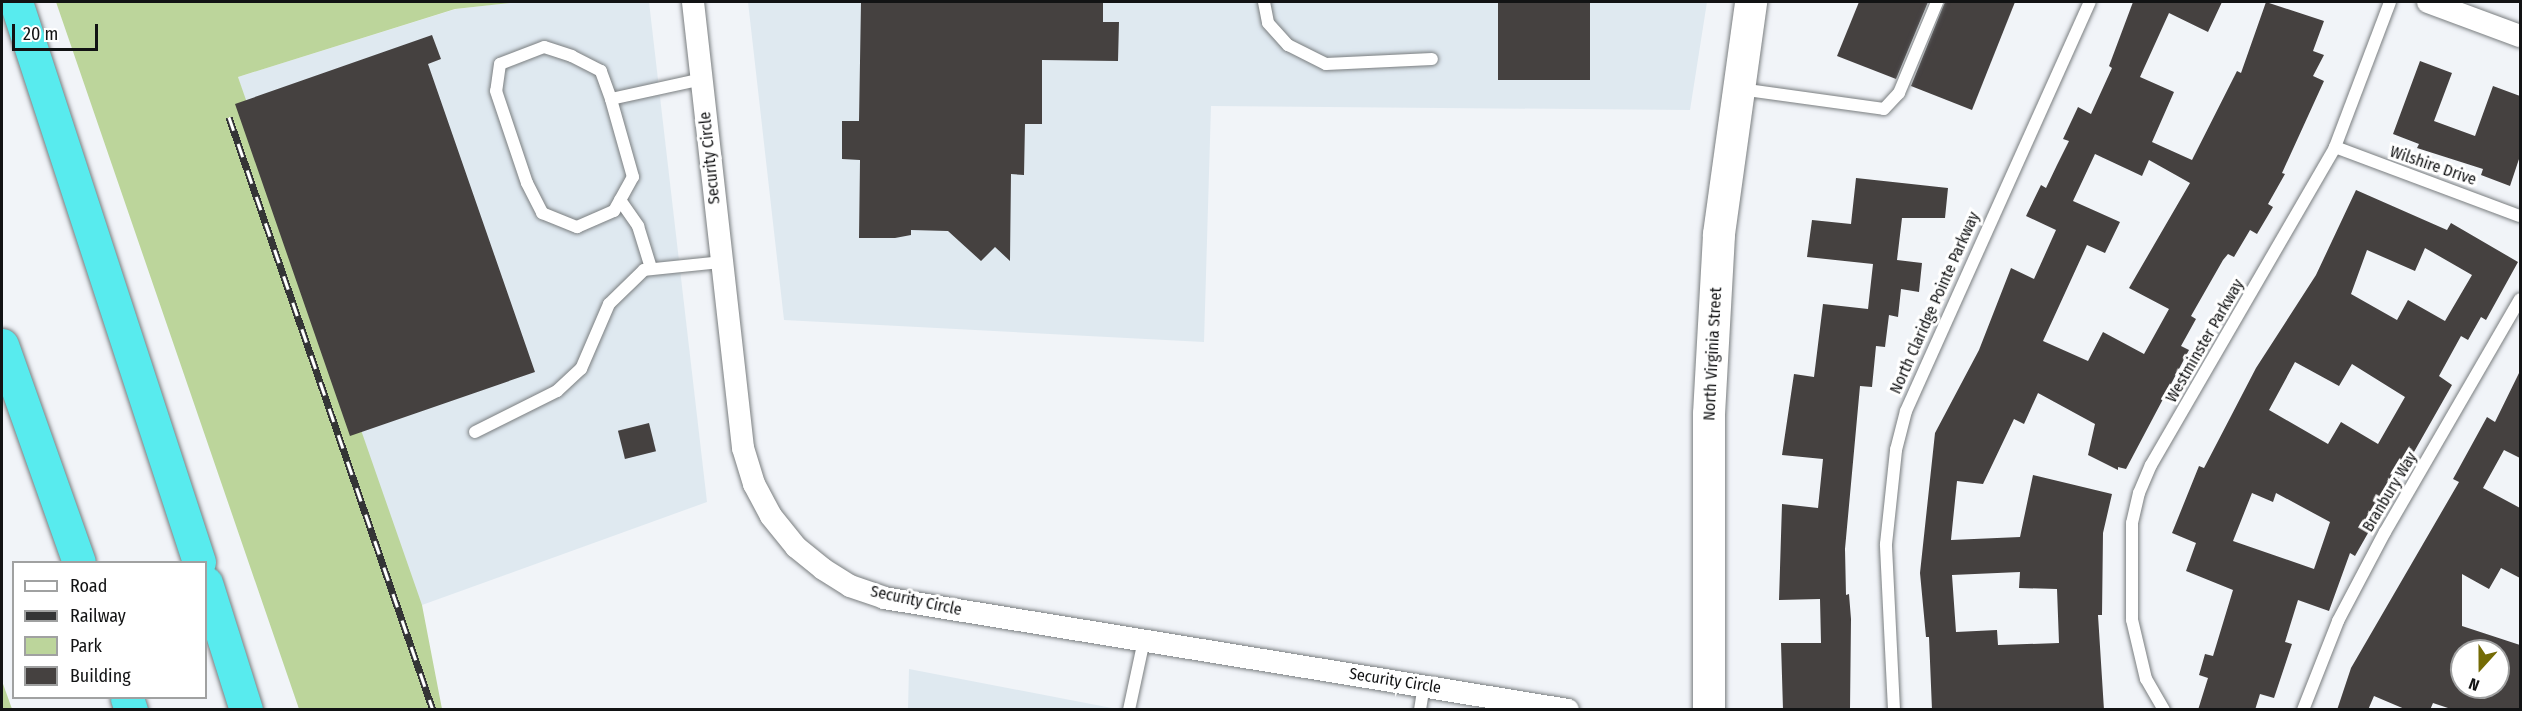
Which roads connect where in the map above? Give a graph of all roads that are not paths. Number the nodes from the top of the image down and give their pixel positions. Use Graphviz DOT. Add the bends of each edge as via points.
graph roads {
  1 [pos="16,2"];
  2 [pos="693,2"];
  3 [pos="1264,2"];
  4 [pos="1751,2"];
  5 [pos="1937,2"];
  6 [pos="2090,2"];
  7 [pos="2390,2"];
  8 [pos="2428,2"];
  9 [pos="2520,36"];
  10 [pos="1432,59"];
  11 [pos="702,79"];
  12 [pos="1739,89"];
  13 [pos="611,99"];
  14 [pos="2335,147"];
  15 [pos="620,201"];
  16 [pos="2520,216"];
  17 [pos="722,262"];
  18 [pos="651,268"];
  19 [pos="2520,299"];
  20 [pos="2,345"];
  21 [pos="476,432"];
  22 [pos="79,561"];
  23 [pos="199,561"];
  24 [pos="207,586"];
  25 [pos="1144,640"];
  26 [pos="1424,686"];
  27 [pos="246,710"];
  28 [pos="1129,710"];
  29 [pos="1420,710"];
  30 [pos="1568,710"];
  31 [pos="1709,710"];
  32 [pos="1894,710"];
  33 [pos="2164,710"];
  34 [pos="2303,710"];
  1 -- 23 [label="highway"];
  2 -- 11 [label="street, Security Circle"];
  3 -- 10 [label="lane" via="1268,22 1288,45 1326,64"];
  4 -- 12 [label="main road, North Virginia Street"];
  5 -- 12 [label="lane" via="1899,93 1884,109"];
  6 -- 32 [label="lane, North Claridge Pointe Parkway" via="1906,411 1894,460 1886,544"];
  7 -- 14 [label="lane, Westminster Parkway"];
  8 -- 9 [label="street"];
  11 -- 13 [label="lane"];
  11 -- 17 [label="street, Security Circle"];
  12 -- 31 [label="main road, North Virginia Street" via="1719,234 1709,414"];
  13 -- 15 [label="lane" via="633,177"];
  13 -- 15 [label="lane" via="601,71 544,47 500,64 496,91 527,183 542,213 577,227 614,211"];
  14 -- 16 [label="lane, Wilshire Drive"];
  14 -- 33 [label="lane, Westminster Parkway" via="2151,465 2139,493 2132,523 2132,620 2146,679"];
  15 -- 18 [label="lane" via="638,226"];
  17 -- 18 [label="lane"];
  17 -- 25 [label="street, Security Circle" via="743,448 754,484 771,516 796,547 850,586 884,598"];
  18 -- 21 [label="lane" via="644,270 609,304 581,369 558,391"];
  19 -- 34 [label="lane, Branbury Way" via="2338,621"];
  20 -- 22 [label="highway"];
  24 -- 27 [label="highway"];
  25 -- 26 [label="street, Security Circle"];
  25 -- 28 [label="lane"];
  26 -- 29 [label="lane"];
  26 -- 30 [label="street, Security Circle"];
}
